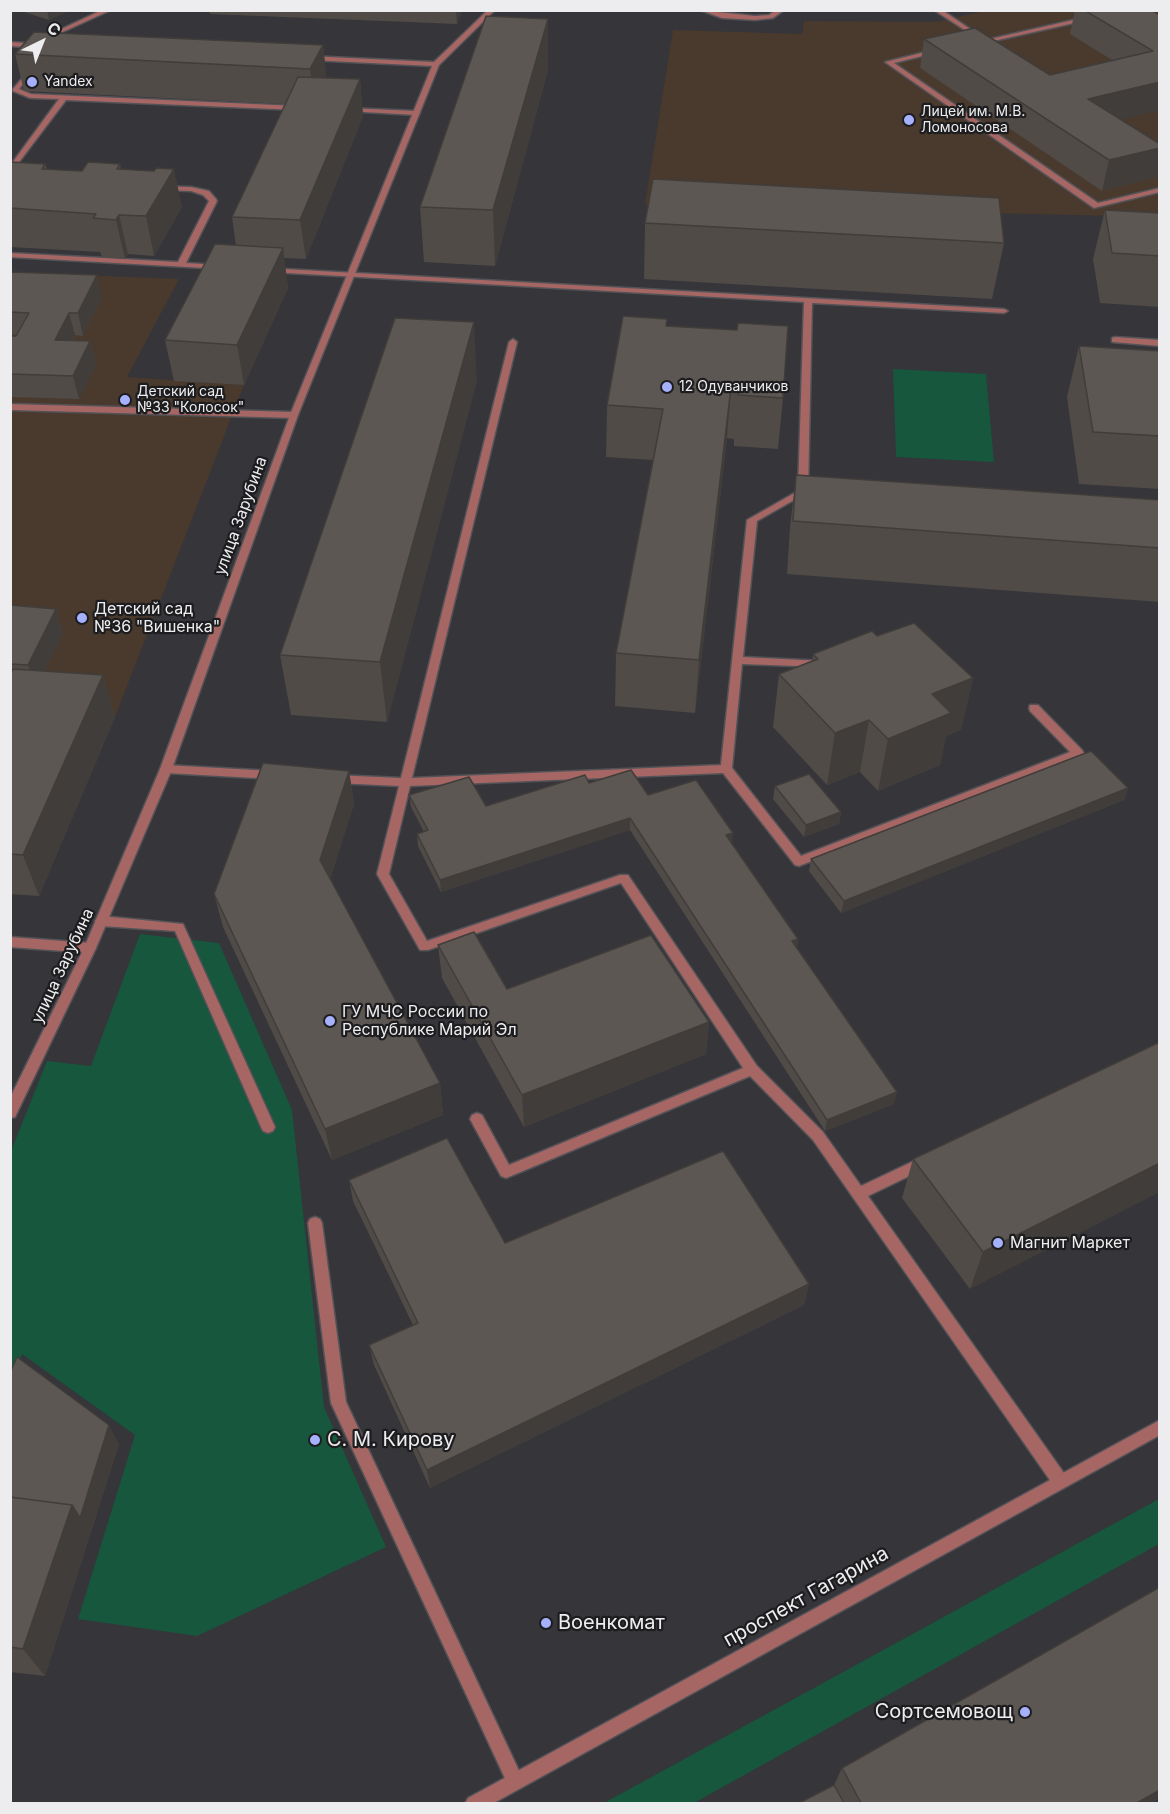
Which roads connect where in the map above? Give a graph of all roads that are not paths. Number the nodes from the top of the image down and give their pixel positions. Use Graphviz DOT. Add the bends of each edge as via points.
graph roads {
  1 [pos="108,10"];
  2 [pos="492,10"];
  3 [pos="703,10"];
  4 [pos="782,10"];
  5 [pos="937,10"];
  6 [pos="1100,16"];
  7 [pos="986,41"];
  8 [pos="975,43"];
  9 [pos="10,44"];
  10 [pos="28,45"];
  11 [pos="942,50"];
  12 [pos="42,55"];
  13 [pos="295,57"];
  14 [pos="36,64"];
  15 [pos="436,64"];
  16 [pos="64,97"];
  17 [pos="311,109"];
  18 [pos="334,110"];
  19 [pos="416,113"];
  20 [pos="10,172"];
  21 [pos="148,187"];
  22 [pos="1160,190"];
  23 [pos="10,255"];
  24 [pos="181,265"];
  25 [pos="226,267"];
  26 [pos="260,269"];
  27 [pos="350,274"];
  28 [pos="808,300"];
  29 [pos="1004,311"];
  30 [pos="1115,340"];
  31 [pos="513,342"];
  32 [pos="1160,343"];
  33 [pos="10,406"];
  34 [pos="294,415"];
  35 [pos="803,492"];
  36 [pos="815,492"];
  37 [pos="737,660"];
  38 [pos="840,665"];
  39 [pos="1034,708"];
  40 [pos="166,769"];
  41 [pos="726,769"];
  42 [pos="290,776"];
  43 [pos="324,778"];
  44 [pos="405,782"];
  45 [pos="101,921"];
  46 [pos="10,942"];
  47 [pos="90,948"];
  48 [pos="752,1070"];
  49 [pos="10,1113"];
  50 [pos="477,1119"];
  51 [pos="268,1127"];
  52 [pos="931,1159"];
  53 [pos="859,1194"];
  54 [pos="315,1222"];
  55 [pos="1160,1427"];
  56 [pos="1060,1481"];
  57 [pos="515,1781"];
  58 [pos="474,1803"];
  1 -- 10 [label="street"];
  2 -- 15 [label="street, улица Зарубина"];
  3 -- 4 [label="street" via="722,16 755,18 771,17"];
  5 -- 7 [label="street"];
  6 -- 7 [label="street"];
  7 -- 8 [label="street"];
  9 -- 10 [label="street"];
  10 -- 12 [label="street" via="49,46"];
  11 -- 22 [label="street" via="888,62 1098,206"];
  13 -- 15 [label="street"];
  14 -- 16 [label="street" via="15,90 30,96"];
  15 -- 19 [label="street, улица Зарубина"];
  16 -- 17 [label="street"];
  16 -- 20 [label="street"];
  18 -- 19 [label="street"];
  19 -- 27 [label="street, улица Зарубина"];
  21 -- 24 [label="street" via="191,189 206,193 213,201"];
  23 -- 24 [label="street"];
  24 -- 25 [label="street"];
  26 -- 27 [label="street"];
  27 -- 28 [label="street"];
  27 -- 34 [label="street, улица Зарубина"];
  28 -- 29 [label="street"];
  28 -- 35 [label="street"];
  30 -- 32 [label="street"];
  31 -- 44 [label="street"];
  33 -- 34 [label="street"];
  34 -- 40 [label="street, улица Зарубина"];
  35 -- 36 [label="street"];
  35 -- 37 [label="street" via="752,520"];
  37 -- 38 [label="street"];
  37 -- 41 [label="street"];
  39 -- 41 [label="street" via="1078,753 799,862"];
  40 -- 42 [label="street"];
  40 -- 45 [label="street, улица Зарубина"];
  41 -- 44 [label="street"];
  43 -- 44 [label="street"];
  44 -- 48 [label="street" via="382,874 423,947 624,878"];
  45 -- 47 [label="street, улица Зарубина"];
  45 -- 51 [label="street" via="179,927"];
  46 -- 47 [label="street"];
  47 -- 49 [label="street, улица Зарубина"];
  48 -- 50 [label="street" via="506,1172"];
  48 -- 53 [label="street" via="818,1136"];
  52 -- 53 [label="street"];
  53 -- 56 [label="street"];
  54 -- 57 [label="street" via="339,1403"];
  55 -- 56 [label="street, проспект Гагарина"];
  56 -- 57 [label="street, проспект Гагарина"];
  57 -- 58 [label="street, проспект Гагарина"];
}
